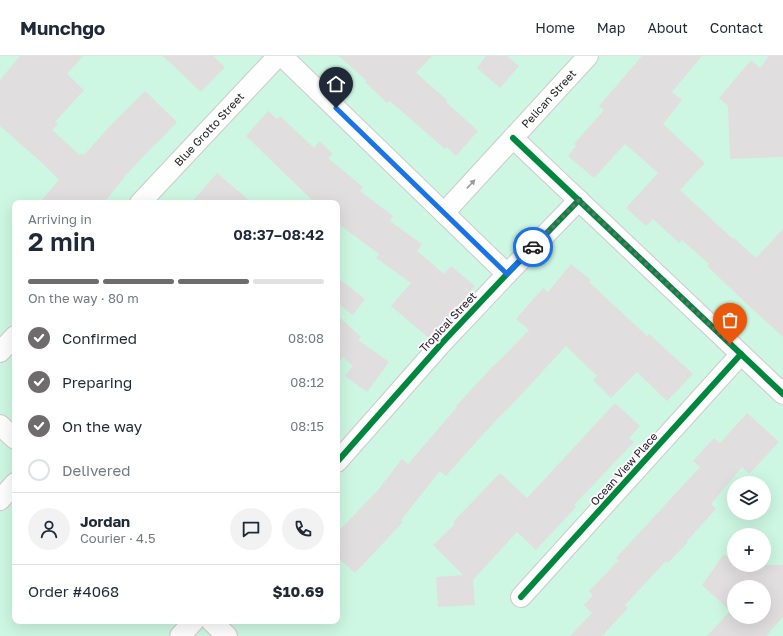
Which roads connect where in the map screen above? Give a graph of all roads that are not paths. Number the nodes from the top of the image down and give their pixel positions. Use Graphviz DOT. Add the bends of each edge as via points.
graph roads {
  1 [pos="278,56"];
  2 [pos="282,56"];
  3 [pos="588,56"];
  4 [pos="513,138"];
  5 [pos="143,200"];
  6 [pos="579,200"];
  7 [pos="444,213"];
  8 [pos="507,274"];
  9 [pos="12,339"];
  10 [pos="0,352"];
  11 [pos="741,354"];
  12 [pos="783,394"];
  13 [pos="0,425"];
  14 [pos="12,436"];
  15 [pos="341,450"];
  16 [pos="12,486"];
  17 [pos="0,500"];
  18 [pos="521,597"];
  19 [pos="191,624"];
  20 [pos="214,624"];
  21 [pos="180,636"];
  22 [pos="227,636"];
  1 -- 5 [label="street, Blue Grotto Street"];
  2 -- 7 [label="street"];
  3 -- 4 [label="street, Pelican Street"];
  4 -- 6 [label="street"];
  7 -- 4 [label="street, Pelican Street, one-way"];
  6 -- 8 [label="street, Tropical Street"];
  6 -- 11 [label="street"];
  7 -- 8 [label="street"];
  8 -- 15 [label="street, Tropical Street"];
  9 -- 10 [label="street"];
  11 -- 12 [label="street"];
  11 -- 18 [label="street, Ocean View Place"];
  13 -- 14 [label="street"];
  16 -- 17 [label="street"];
  19 -- 21 [label="street"];
  20 -- 22 [label="street"];
}
